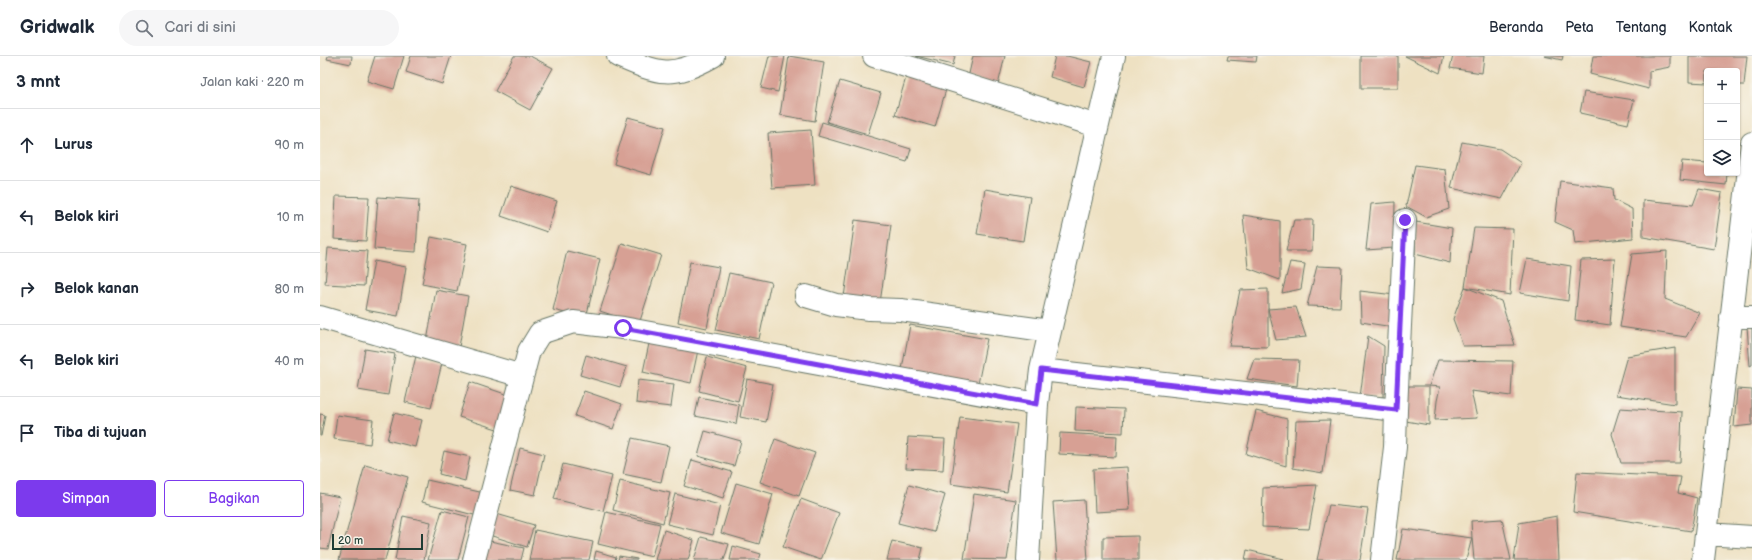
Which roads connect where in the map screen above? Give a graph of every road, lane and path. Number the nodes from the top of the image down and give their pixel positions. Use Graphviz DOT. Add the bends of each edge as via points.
graph roads {
  1 [pos="618,56"];
  2 [pos="713,56"];
  3 [pos="874,56"];
  4 [pos="1114,56"];
  5 [pos="1097,126"];
  6 [pos="1752,143"];
  7 [pos="1405,220"];
  8 [pos="806,296"];
  9 [pos="320,317"];
  10 [pos="1742,317"];
  11 [pos="1050,331"];
  12 [pos="1041,370"];
  13 [pos="522,376"];
  14 [pos="1037,404"];
  15 [pos="1396,410"];
  16 [pos="1706,534"];
  17 [pos="1752,537"];
  18 [pos="474,560"];
  19 [pos="1028,560"];
  20 [pos="1382,560"];
  21 [pos="1703,560"];
  1 -- 2 [label="street" via="646,68 673,73"];
  3 -- 5 [label="street"];
  4 -- 5 [label="street"];
  5 -- 11 [label="street"];
  6 -- 10 [label="street"];
  7 -- 15 [label="street"];
  8 -- 11 [label="street" via="836,305 901,310"];
  9 -- 13 [label="street"];
  10 -- 16 [label="street"];
  11 -- 12 [label="street"];
  12 -- 14 [label="street"];
  12 -- 15 [label="street"];
  13 -- 14 [label="street" via="529,351 540,333 573,322 623,328"];
  13 -- 18 [label="street"];
  14 -- 19 [label="street"];
  15 -- 20 [label="street" via="1395,448"];
  16 -- 17 [label="street"];
  16 -- 21 [label="street"];
}
